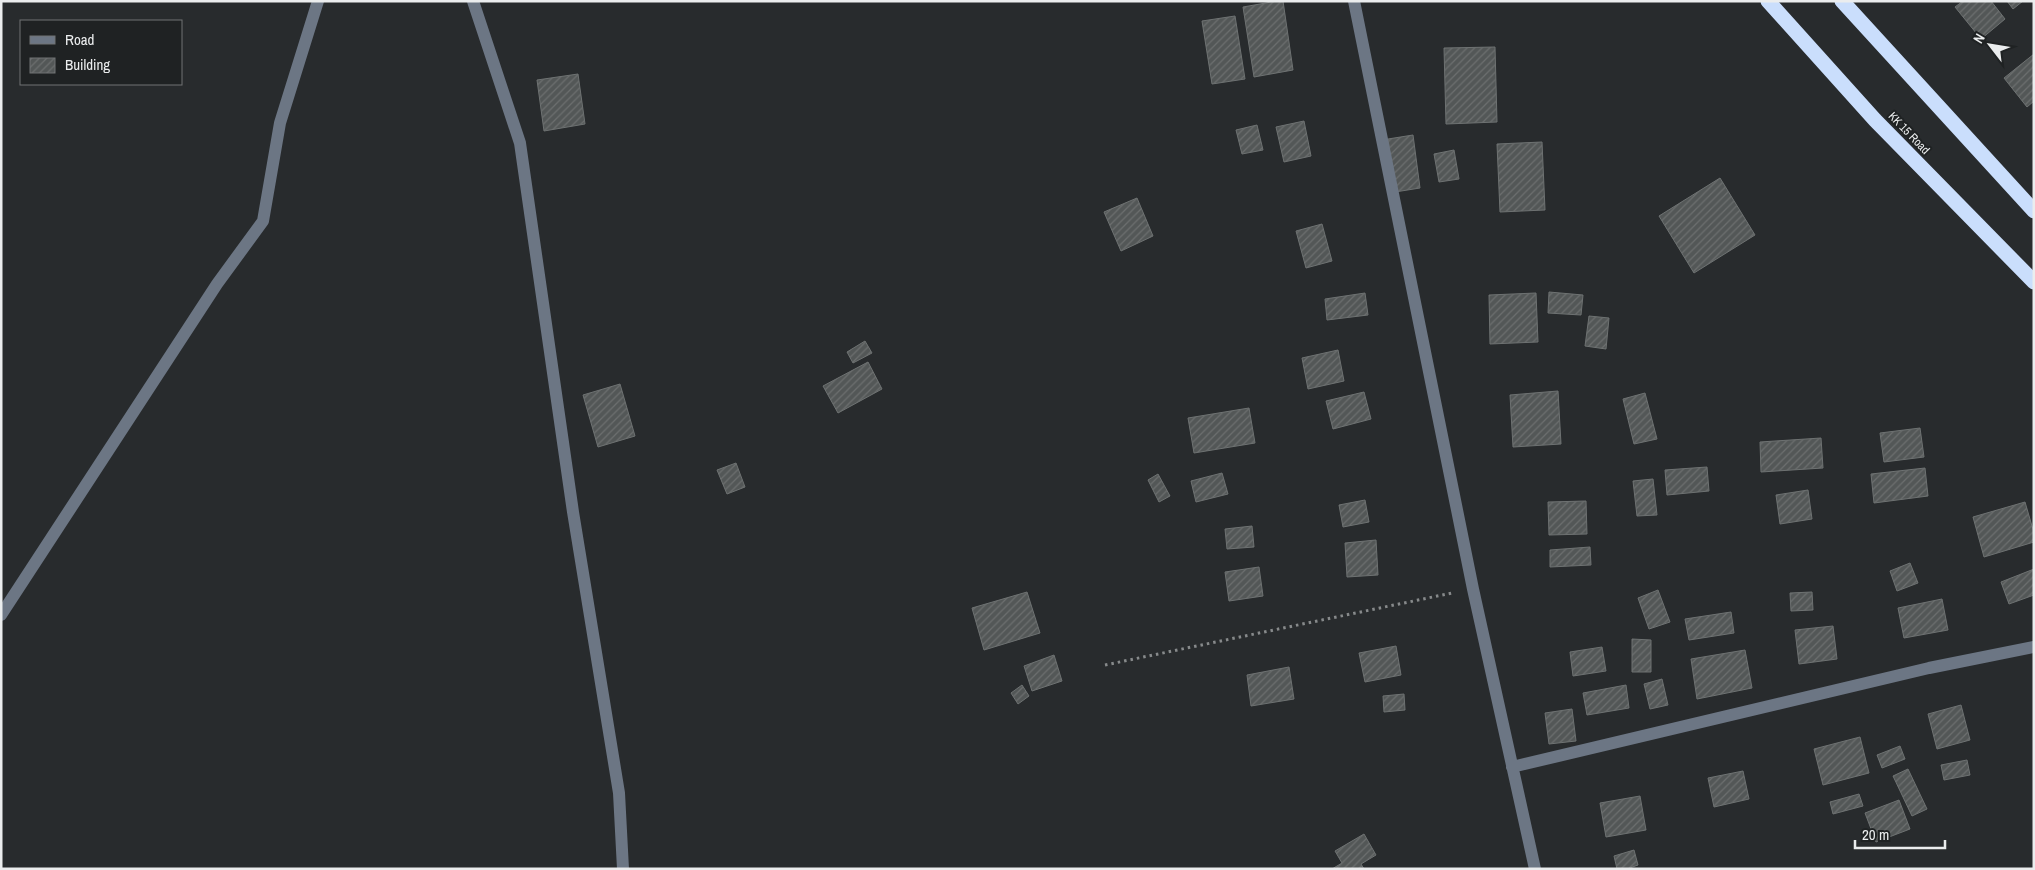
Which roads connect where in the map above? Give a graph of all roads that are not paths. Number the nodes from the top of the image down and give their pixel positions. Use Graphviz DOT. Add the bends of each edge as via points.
graph roads {
  1 [pos="318,1"];
  2 [pos="473,1"];
  3 [pos="1354,1"];
  4 [pos="1768,1"];
  5 [pos="1842,1"];
  6 [pos="2034,211"];
  7 [pos="2034,282"];
  8 [pos="1,616"];
  9 [pos="2034,647"];
  10 [pos="1512,767"];
  11 [pos="623,869"];
  12 [pos="1535,869"];
  1 -- 8 [label="street" via="280,123 263,221 217,284"];
  2 -- 11 [label="street" via="520,143 573,512 619,793"];
  3 -- 10 [label="street"];
  4 -- 7 [label="highway, KK 15 Road" via="1875,120"];
  5 -- 6 [label="highway"];
  9 -- 10 [label="street" via="1929,668"];
  10 -- 12 [label="street"];
}
